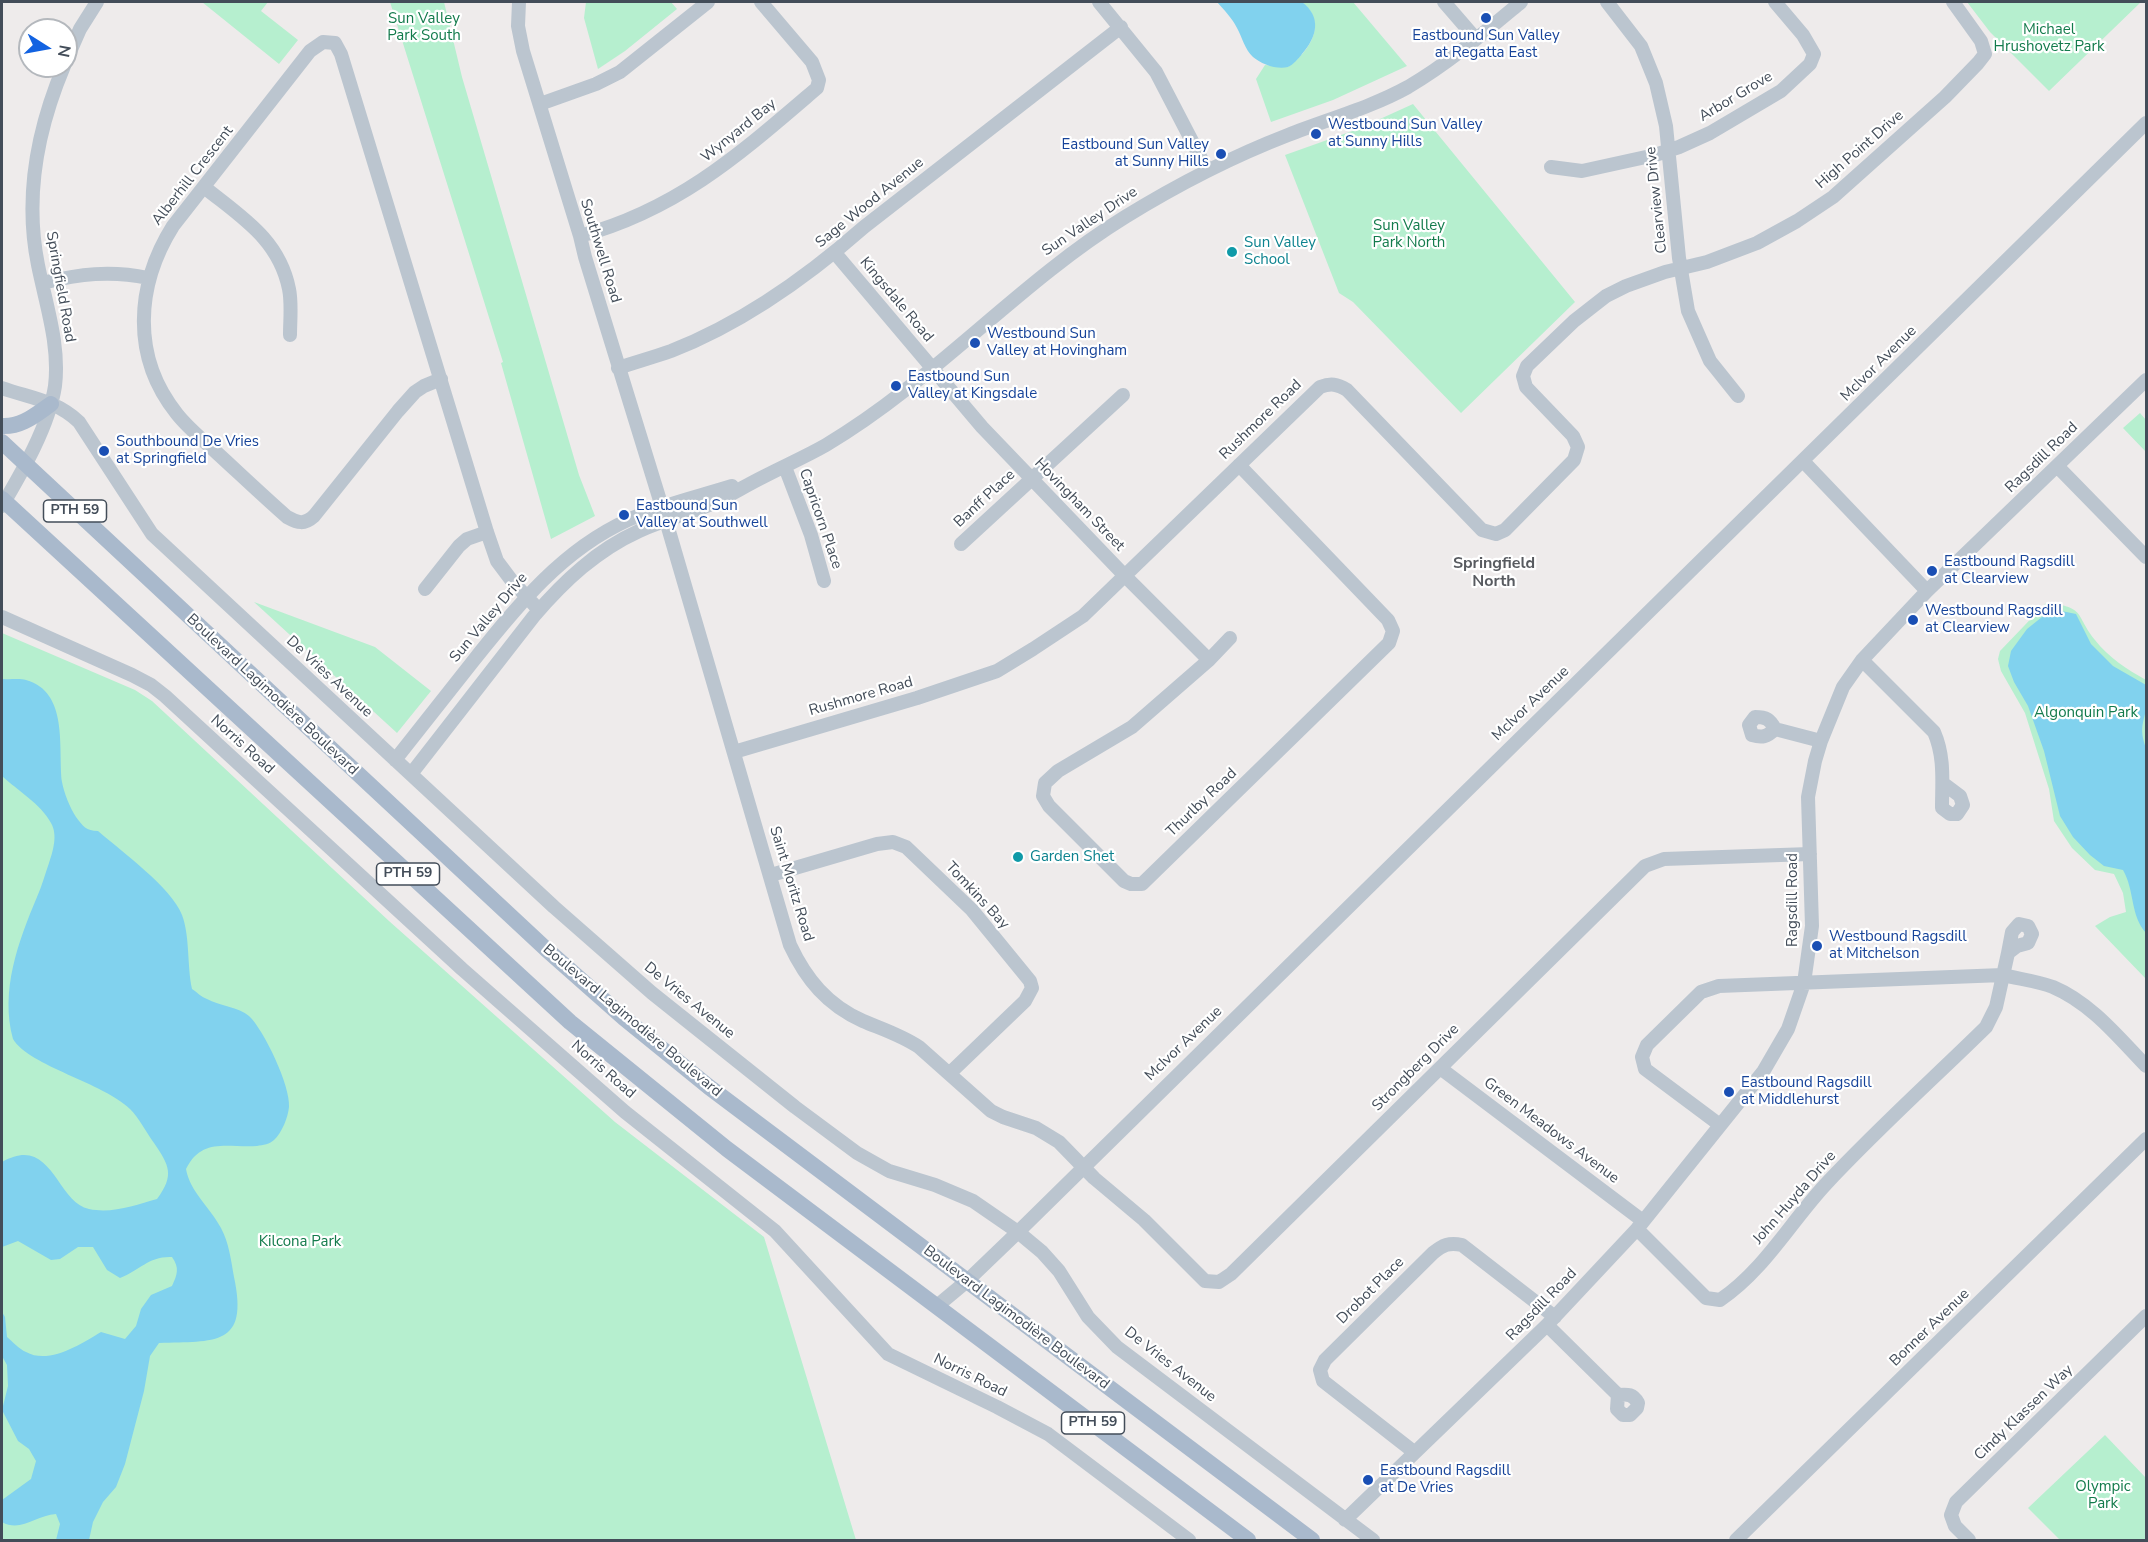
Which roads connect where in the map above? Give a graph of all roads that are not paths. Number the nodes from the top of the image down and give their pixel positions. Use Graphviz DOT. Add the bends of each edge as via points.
graph roads {
  1 [pos="97,2"];
  2 [pos="519,2"];
  3 [pos="708,2"];
  4 [pos="761,2"];
  5 [pos="1099,2"];
  6 [pos="1444,2"];
  7 [pos="1521,2"];
  8 [pos="1607,2"];
  9 [pos="1775,2"];
  10 [pos="1953,2"];
  11 [pos="1121,27"];
  12 [pos="78,35"];
  13 [pos="1476,39"];
  14 [pos="59,78"];
  15 [pos="540,104"];
  16 [pos="2146,123"];
  17 [pos="1669,150"];
  18 [pos="1551,167"];
  19 [pos="1207,170"];
  20 [pos="204,188"];
  21 [pos="580,236"];
  22 [pos="835,253"];
  23 [pos="1682,269"];
  24 [pos="148,278"];
  25 [pos="42,284"];
  26 [pos="290,335"];
  27 [pos="618,368"];
  28 [pos="932,368"];
  29 [pos="441,380"];
  30 [pos="2146,380"];
  31 [pos="2,388"];
  32 [pos="1123,395"];
  33 [pos="1738,396"];
  34 [pos="51,404"];
  35 [pos="2,426"];
  36 [pos="2,442"];
  37 [pos="1803,461"];
  38 [pos="24,464"];
  39 [pos="1239,465"];
  40 [pos="2057,466"];
  41 [pos="785,467"];
  42 [pos="1032,479"];
  43 [pos="2,502"];
  44 [pos="664,514"];
  45 [pos="487,532"];
  46 [pos="961,544"];
  47 [pos="2146,557"];
  48 [pos="1125,576"];
  49 [pos="824,581"];
  50 [pos="425,589"];
  51 [pos="1927,591"];
  52 [pos="525,597"];
  53 [pos="539,610"];
  54 [pos="2,617"];
  55 [pos="1230,638"];
  56 [pos="1209,660"];
  57 [pos="1862,660"];
  58 [pos="1775,729"];
  59 [pos="1821,741"];
  60 [pos="734,752"];
  61 [pos="395,760"];
  62 [pos="411,774"];
  63 [pos="1944,784"];
  64 [pos="1810,854"];
  65 [pos="771,875"];
  66 [pos="2008,953"];
  67 [pos="2002,975"];
  68 [pos="1804,983"];
  69 [pos="2146,1066"];
  70 [pos="1440,1068"];
  71 [pos="950,1073"];
  72 [pos="1720,1125"];
  73 [pos="2146,1139"];
  74 [pos="1084,1166"];
  75 [pos="1640,1225"];
  76 [pos="1018,1232"];
  77 [pos="967,1281"];
  78 [pos="937,1306"];
  79 [pos="2146,1316"];
  80 [pos="1551,1321"];
  81 [pos="1618,1395"];
  82 [pos="1414,1452"];
  83 [pos="1345,1520"];
  84 [pos="1189,1540"];
  85 [pos="1248,1540"];
  86 [pos="1312,1540"];
  87 [pos="1373,1540"];
  88 [pos="1736,1540"];
  89 [pos="1969,1540"];
  1 -- 12 [label="street"];
  2 -- 15 [label="street, Southwell Road" via="523,51"];
  3 -- 15 [label="street" via="620,72"];
  4 -- 21 [label="street, Wynyard Bay" via="812,62 819,80 817,88 714,174 678,197 633,219"];
  5 -- 11 [label="street"];
  6 -- 13 [label="street"];
  7 -- 13 [label="street, Sun Valley Drive"];
  8 -- 17 [label="street, Clearview Drive" via="1641,45 1656,83"];
  9 -- 17 [label="street, Arbor Grove" via="1809,44 1814,54 1810,64 1780,91 1710,133"];
  10 -- 23 [label="street, High Point Drive" via="1985,54 1945,97 1833,197 1797,221 1757,243"];
  11 -- 19 [label="street" via="1156,72"];
  11 -- 22 [label="street, Sage Wood Avenue"];
  13 -- 19 [label="street, Sun Valley Drive" via="1407,87"];
  14 -- 25 [label="street, Springfield Road" via="47,111 33,172 33,229"];
  15 -- 21 [label="street, Southwell Road"];
  16 -- 37 [label="street, McIvor Avenue"];
  17 -- 18 [label="street" via="1582,171"];
  17 -- 23 [label="street, Clearview Drive"];
  19 -- 28 [label="street, Sun Valley Drive" via="1088,240"];
  20 -- 24 [label="street, Alberhill Crescent" via="170,231"];
  20 -- 26 [label="street" via="269,243 289,290"];
  20 -- 29 [label="street, Alberhill Crescent" via="310,51 323,42 335,43"];
  21 -- 27 [label="street, Southwell Road"];
  22 -- 27 [label="street, Sage Wood Avenue" via="778,296 727,326 672,351"];
  22 -- 28 [label="street, Kingsdale Road"];
  23 -- 33 [label="street, Clearview Drive" via="1694,328 1710,361"];
  23 -- 39 [label="street, Rushmore Road" via="1606,296 1527,366 1523,376 1526,387 1573,436 1578,447 1574,460 1505,530 1496,534 1482,530 1339,386 1320,387"];
  24 -- 25 [label="street" via="99,273"];
  24 -- 29 [label="street, Alberhill Crescent" via="144,305 146,343 168,401 193,430 287,518 298,523 308,522 314,516 415,392"];
  25 -- 34 [label="street, Springfield Road" via="55,353"];
  27 -- 44 [label="street, Southwell Road"];
  28 -- 41 [label="street, Sun Valley Drive" via="886,404"];
  28 -- 42 [label="street, Hovingham Street"];
  29 -- 45 [label="street, Alberhill Crescent"];
  30 -- 40 [label="street, Ragsdill Road"];
  31 -- 34 [label="street, De Vries Avenue"];
  32 -- 42 [label="street, Banff Place"];
  34 -- 35 [label="main road" via="31,419"];
  34 -- 38 [label="street, Springfield Road"];
  34 -- 61 [label="street, De Vries Avenue" via="74,417 86,430 152,534"];
  36 -- 38 [label="main road, Boulevard Lagimodière Boulevard / PTH 59"];
  37 -- 51 [label="street"];
  37 -- 74 [label="street, McIvor Avenue"];
  38 -- 43 [label="street, Springfield Road"];
  38 -- 77 [label="main road, Boulevard Lagimodière Boulevard / PTH 59" via="594,992 709,1087"];
  39 -- 48 [label="street, Rushmore Road"];
  39 -- 56 [label="street, Thurlby Road" via="1388,620 1393,631 1389,644 1142,885 1131,885 1049,807 1043,796 1045,783 1058,771 1132,727"];
  40 -- 47 [label="street"];
  40 -- 51 [label="street, Ragsdill Road"];
  41 -- 44 [label="street, Sun Valley Drive" via="715,502"];
  41 -- 49 [label="street, Capricorn Place"];
  42 -- 46 [label="street, Banff Place"];
  42 -- 48 [label="street, Hovingham Street"];
  43 -- 78 [label="main road, PTH 59" via="570,1022 727,1149"];
  44 -- 52 [label="street, Sun Valley Drive" via="627,521 595,539"];
  44 -- 53 [label="street, Sun Valley Drive" via="591,559"];
  44 -- 60 [label="street, Saint Moritz Road"];
  45 -- 50 [label="street" via="459,546"];
  45 -- 52 [label="street, Alberhill Crescent" via="497,561"];
  48 -- 56 [label="street, Hovingham Street"];
  48 -- 60 [label="street, Rushmore Road" via="1083,616 997,670"];
  51 -- 57 [label="street, Ragsdill Road"];
  52 -- 53 [label="street, Alberhill Crescent"];
  52 -- 61 [label="street, Sun Valley Drive"];
  53 -- 62 [label="street, Sun Valley Drive"];
  54 -- 84 [label="street, Norris Road" via="132,675 165,696 625,1112 775,1231 888,1354 1048,1434"];
  55 -- 56 [label="street, Thurlby Road"];
  57 -- 59 [label="street, Ragsdill Road" via="1843,687"];
  57 -- 63 [label="street" via="1934,732 1941,746"];
  58 -- 59 [label="street"];
  59 -- 64 [label="street, Ragsdill Road" via="1808,797"];
  60 -- 65 [label="street, Saint Moritz Road"];
  61 -- 62 [label="street, De Vries Avenue"];
  62 -- 76 [label="street, De Vries Avenue" via="652,993 795,1107 889,1172 973,1201"];
  64 -- 68 [label="street, Ragsdill Road" via="1812,926"];
  64 -- 70 [label="street, Strongberg Drive" via="1664,858 1645,866"];
  65 -- 71 [label="street, Saint Moritz Road" via="790,945 815,987 845,1012 908,1040"];
  65 -- 71 [label="street, Tomkins Bay" via="892,842 906,847 972,910 1032,988 1025,1001"];
  66 -- 67 [label="street"];
  67 -- 68 [label="street"];
  67 -- 69 [label="street" via="2040,983 2085,1006"];
  67 -- 75 [label="street, John Huyda Drive" via="1996,1007 1986,1027 1824,1186 1778,1245 1720,1300 1706,1298"];
  68 -- 72 [label="street, Ragsdill Road" via="1788,1029 1768,1063"];
  68 -- 72 [label="street" via="1719,986 1701,992 1647,1045 1642,1057 1645,1069"];
  70 -- 74 [label="street, Strongberg Drive" via="1219,1282 1205,1281"];
  70 -- 75 [label="street, Green Meadows Avenue"];
  71 -- 74 [label="street, Saint Moritz Road" via="991,1111 1036,1128 1059,1142"];
  72 -- 75 [label="street, Ragsdill Road"];
  73 -- 88 [label="street, Bonner Avenue"];
  74 -- 76 [label="street, McIvor Avenue"];
  75 -- 80 [label="street, Ragsdill Road"];
  76 -- 77 [label="street, McIvor Avenue"];
  76 -- 83 [label="street, De Vries Avenue" via="1059,1270 1088,1317 1117,1347"];
  77 -- 78 [label="street, McIvor Avenue"];
  77 -- 86 [label="main road, Boulevard Lagimodière Boulevard / PTH 59"];
  78 -- 85 [label="main road, PTH 59"];
  79 -- 89 [label="street, Cindy Klassen Way" via="1956,1502 1951,1515 1955,1527"];
  80 -- 81 [label="street"];
  80 -- 82 [label="street, Ragsdill Road"];
  80 -- 82 [label="street, Drobot Place" via="1462,1245 1452,1242 1433,1253 1325,1360 1320,1370 1323,1381"];
  82 -- 83 [label="street, Ragsdill Road"];
  83 -- 87 [label="street, De Vries Avenue"];
}
